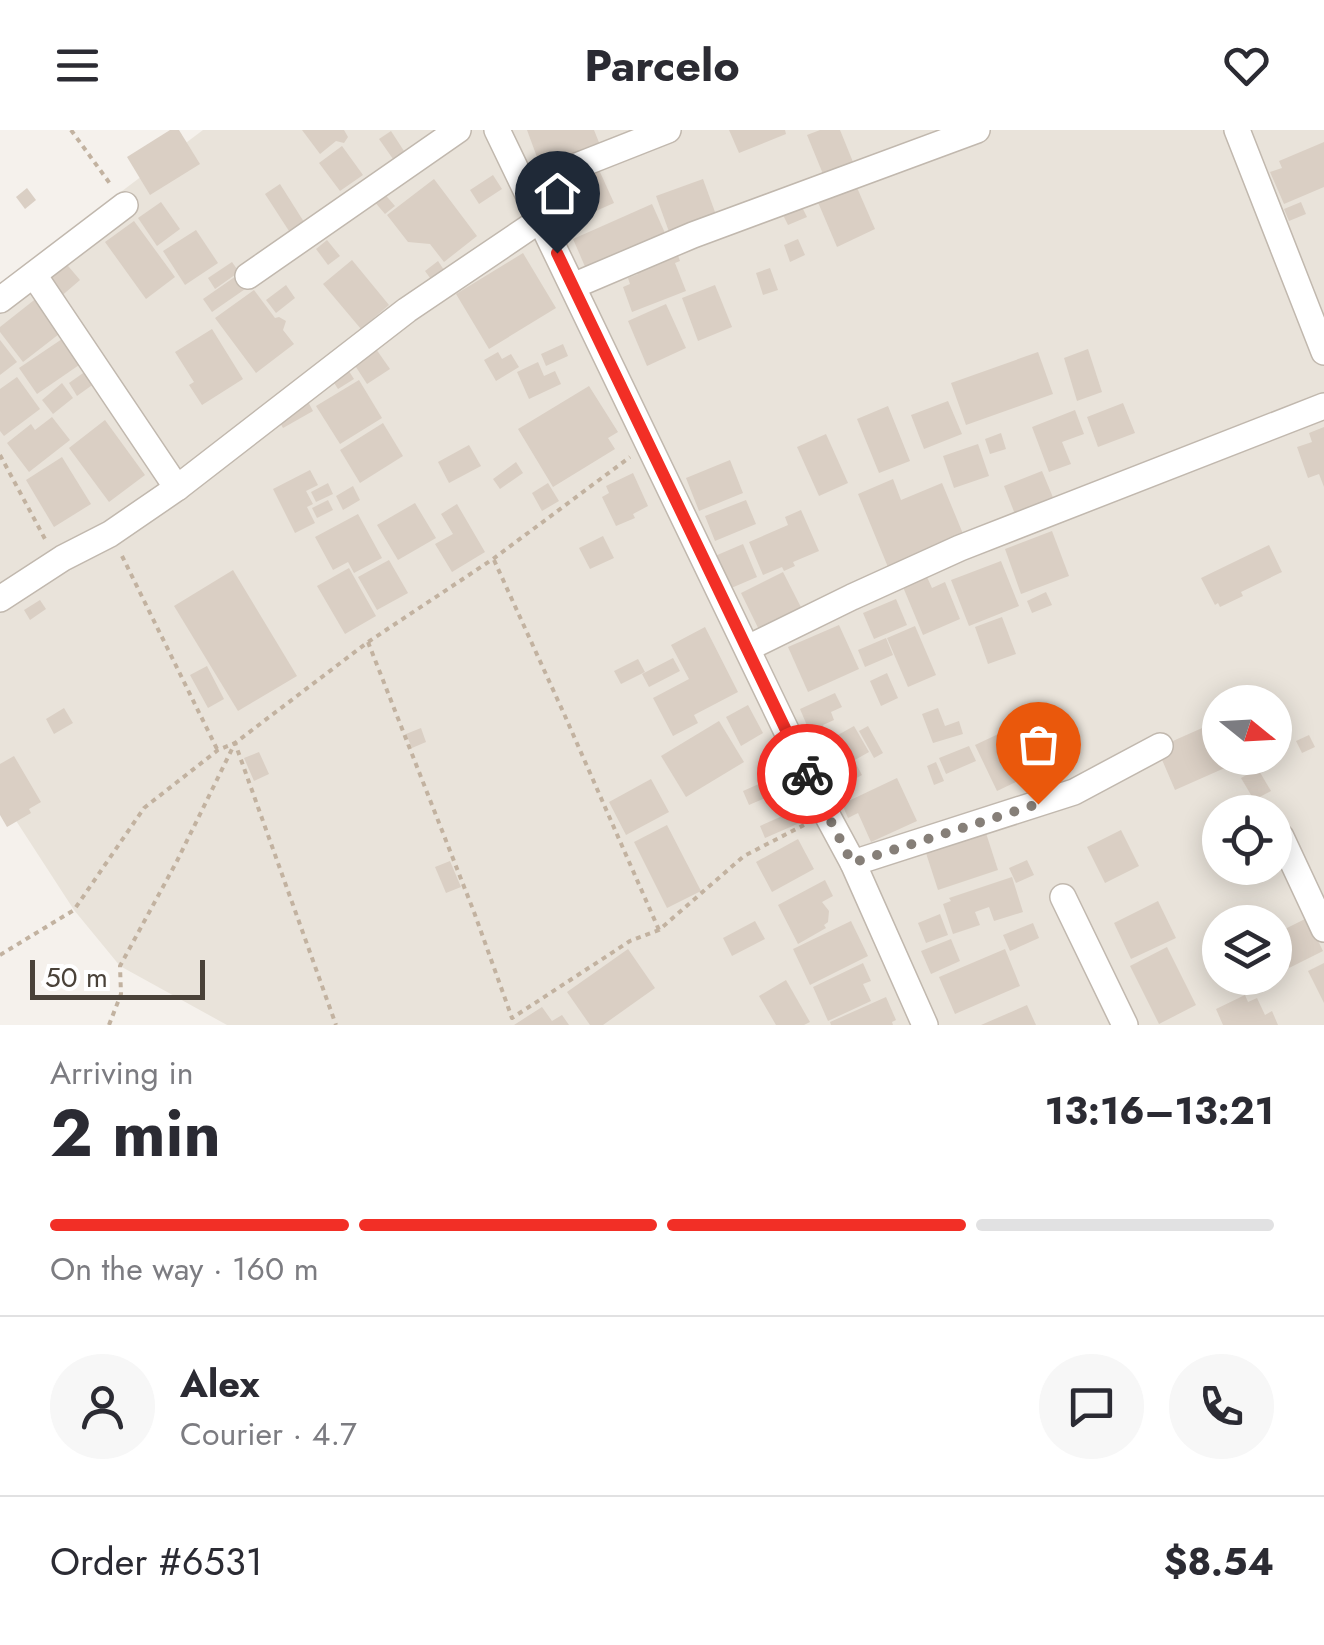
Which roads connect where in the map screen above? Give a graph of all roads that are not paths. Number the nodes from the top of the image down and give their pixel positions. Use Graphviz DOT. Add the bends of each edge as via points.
graph roads {
  1 [pos="458,130"];
  2 [pos="497,130"];
  3 [pos="668,130"];
  4 [pos="977,130"];
  5 [pos="1237,130"];
  6 [pos="526,186"];
  7 [pos="125,204"];
  8 [pos="540,220"];
  9 [pos="34,275"];
  10 [pos="248,276"];
  11 [pos="573,286"];
  12 [pos="0,300"];
  13 [pos="1324,352"];
  14 [pos="1324,406"];
  15 [pos="177,488"];
  16 [pos="0,599"];
  17 [pos="748,648"];
  18 [pos="1160,746"];
  19 [pos="1292,861"];
  20 [pos="852,863"];
  21 [pos="1063,897"];
  22 [pos="1324,929"];
  23 [pos="925,1025"];
  24 [pos="1125,1025"];
  1 -- 10 [label="street"];
  2 -- 6 [label="street"];
  3 -- 6 [label="street"];
  4 -- 11 [label="street"];
  5 -- 13 [label="street"];
  6 -- 8 [label="street"];
  7 -- 9 [label="street"];
  8 -- 11 [label="street"];
  8 -- 15 [label="street" via="406,310"];
  9 -- 12 [label="street"];
  9 -- 15 [label="street"];
  11 -- 17 [label="street"];
  14 -- 17 [label="street" via="960,548"];
  15 -- 16 [label="street"];
  17 -- 20 [label="street"];
  18 -- 20 [label="street" via="1074,792"];
  19 -- 22 [label="street"];
  20 -- 23 [label="street"];
  21 -- 24 [label="street"];
}
